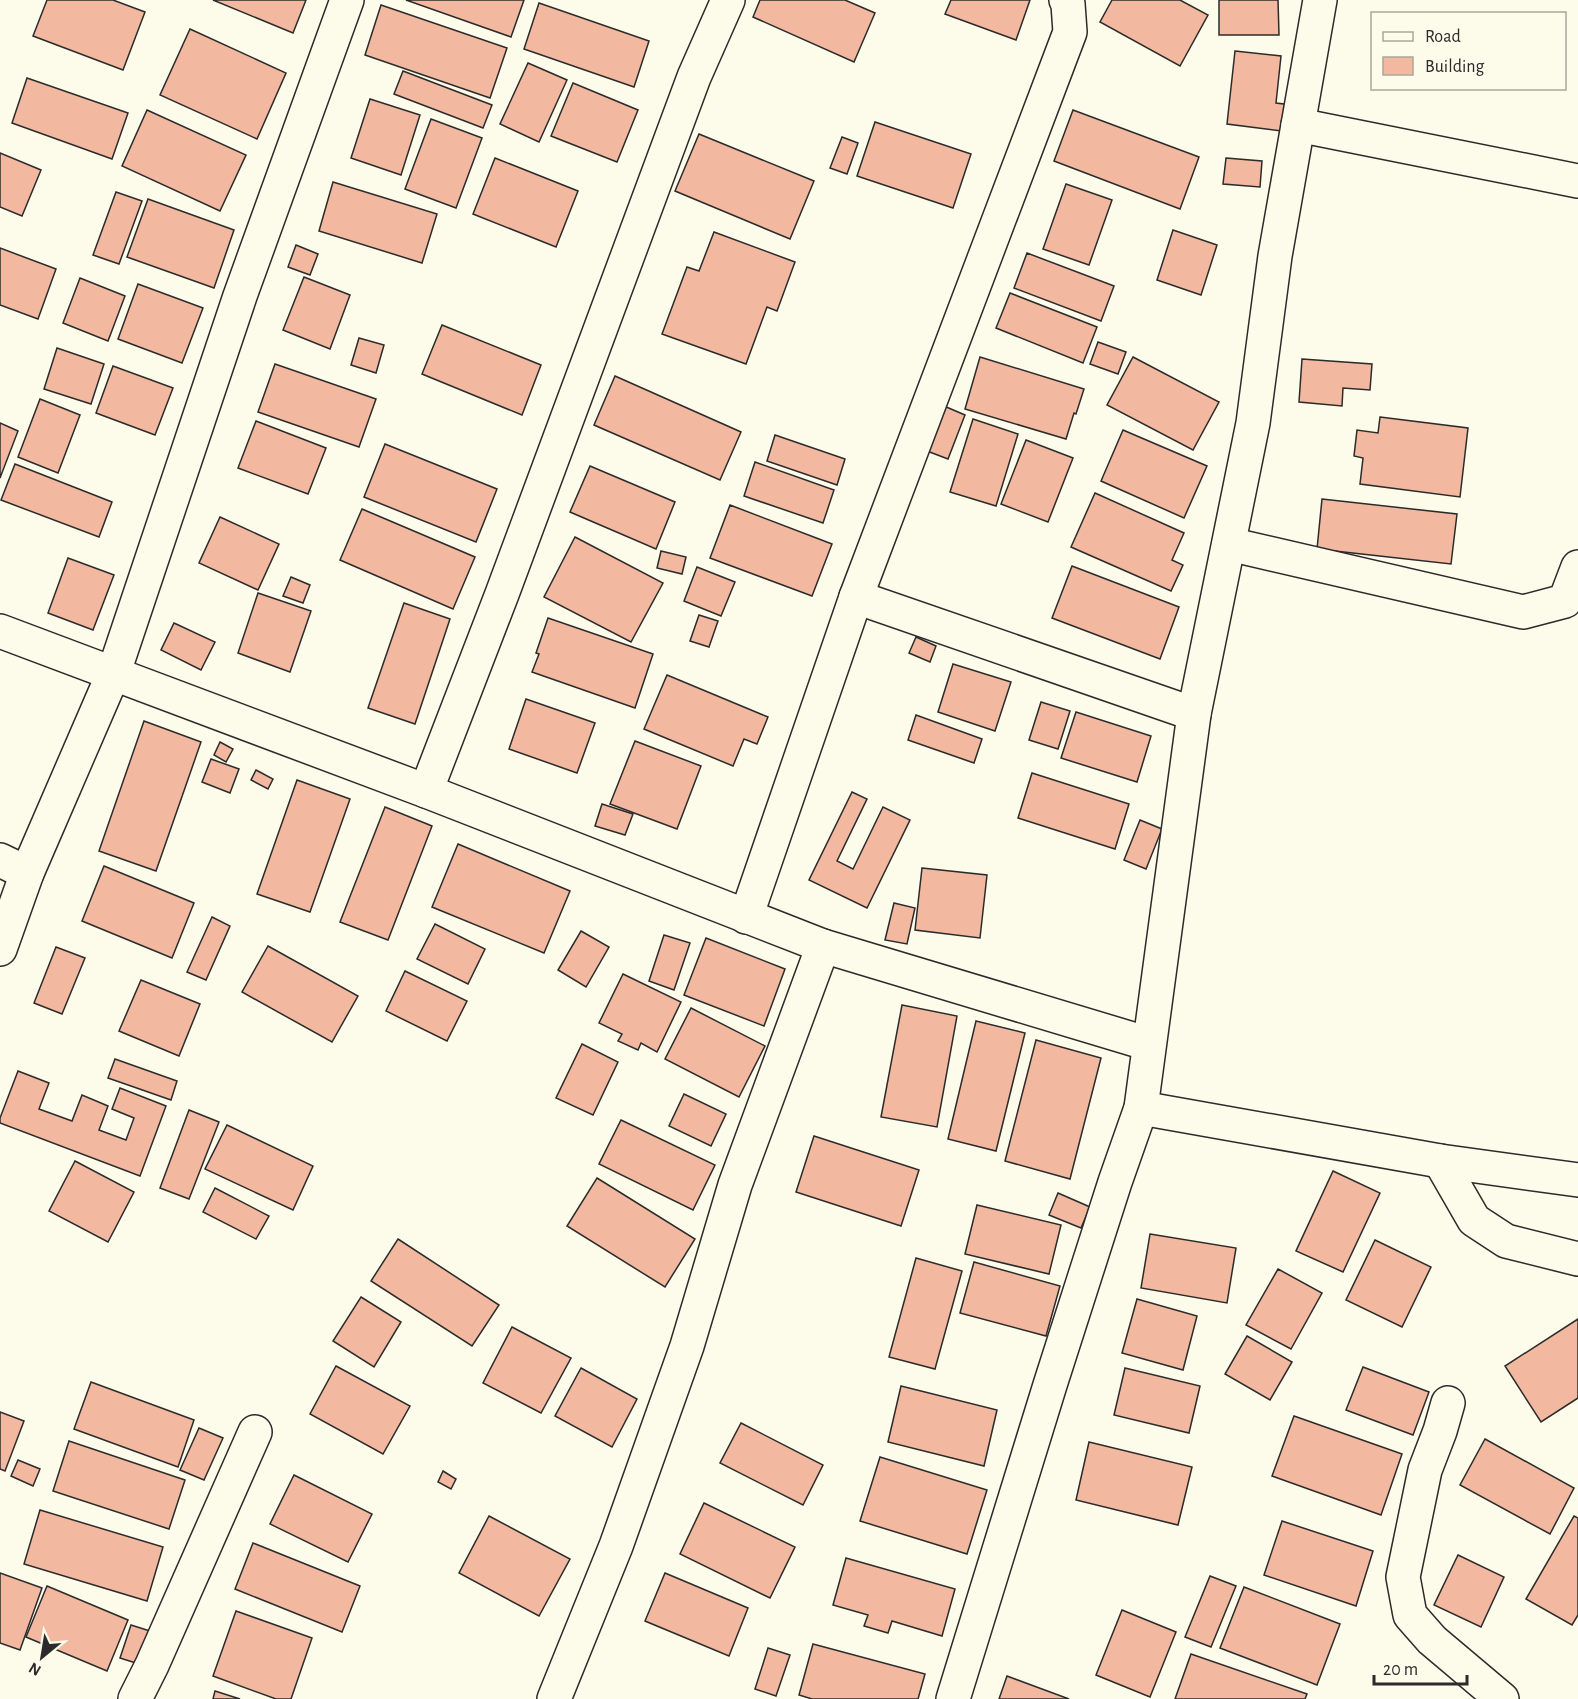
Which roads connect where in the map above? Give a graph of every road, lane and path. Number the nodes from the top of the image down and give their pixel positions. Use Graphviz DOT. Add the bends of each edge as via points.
graph roads {
  1 [pos="347,0"];
  2 [pos="728,0"];
  3 [pos="1066,0"];
  4 [pos="1320,0"];
  5 [pos="1298,124"];
  6 [pos="1578,181"];
  7 [pos="1229,543"];
  8 [pos="1578,567"];
  9 [pos="856,597"];
  10 [pos="0,631"];
  11 [pos="114,672"];
  12 [pos="1194,714"];
  13 [pos="426,791"];
  14 [pos="14,867"];
  15 [pos="746,917"];
  16 [pos="823,946"];
  17 [pos="0,949"];
  18 [pos="1149,1044"];
  19 [pos="1141,1108"];
  20 [pos="1440,1161"];
  21 [pos="1578,1180"];
  22 [pos="1578,1259"];
  23 [pos="1448,1403"];
  24 [pos="255,1432"];
  25 [pos="135,1699"];
  26 [pos="555,1699"];
  27 [pos="953,1699"];
  28 [pos="1502,1699"];
  1 -- 11 [label="street" via="240,296"];
  2 -- 13 [label="street" via="694,77"];
  3 -- 9 [label="street" via="1070,32"];
  4 -- 5 [label="street"];
  5 -- 6 [label="street"];
  5 -- 7 [label="street" via="1275,256 1253,423"];
  7 -- 8 [label="street" via="1523,612 1564,601"];
  7 -- 12 [label="street"];
  9 -- 12 [label="street"];
  9 -- 15 [label="street"];
  10 -- 11 [label="street"];
  11 -- 13 [label="street"];
  11 -- 14 [label="street"];
  12 -- 18 [label="street"];
  13 -- 15 [label="street"];
  14 -- 17 [label="street"];
  15 -- 16 [label="street"];
  16 -- 18 [label="street"];
  16 -- 26 [label="street" via="735,1185 687,1346 616,1546"];
  18 -- 19 [label="street"];
  19 -- 20 [label="street"];
  19 -- 27 [label="street" via="1053,1374"];
  20 -- 21 [label="street"];
  20 -- 22 [label="street" via="1474,1220 1506,1241"];
  23 -- 28 [label="street" via="1425,1470 1414,1519 1403,1577 1408,1605 1410,1615 1432,1640"];
  24 -- 25 [label="street"];
}
